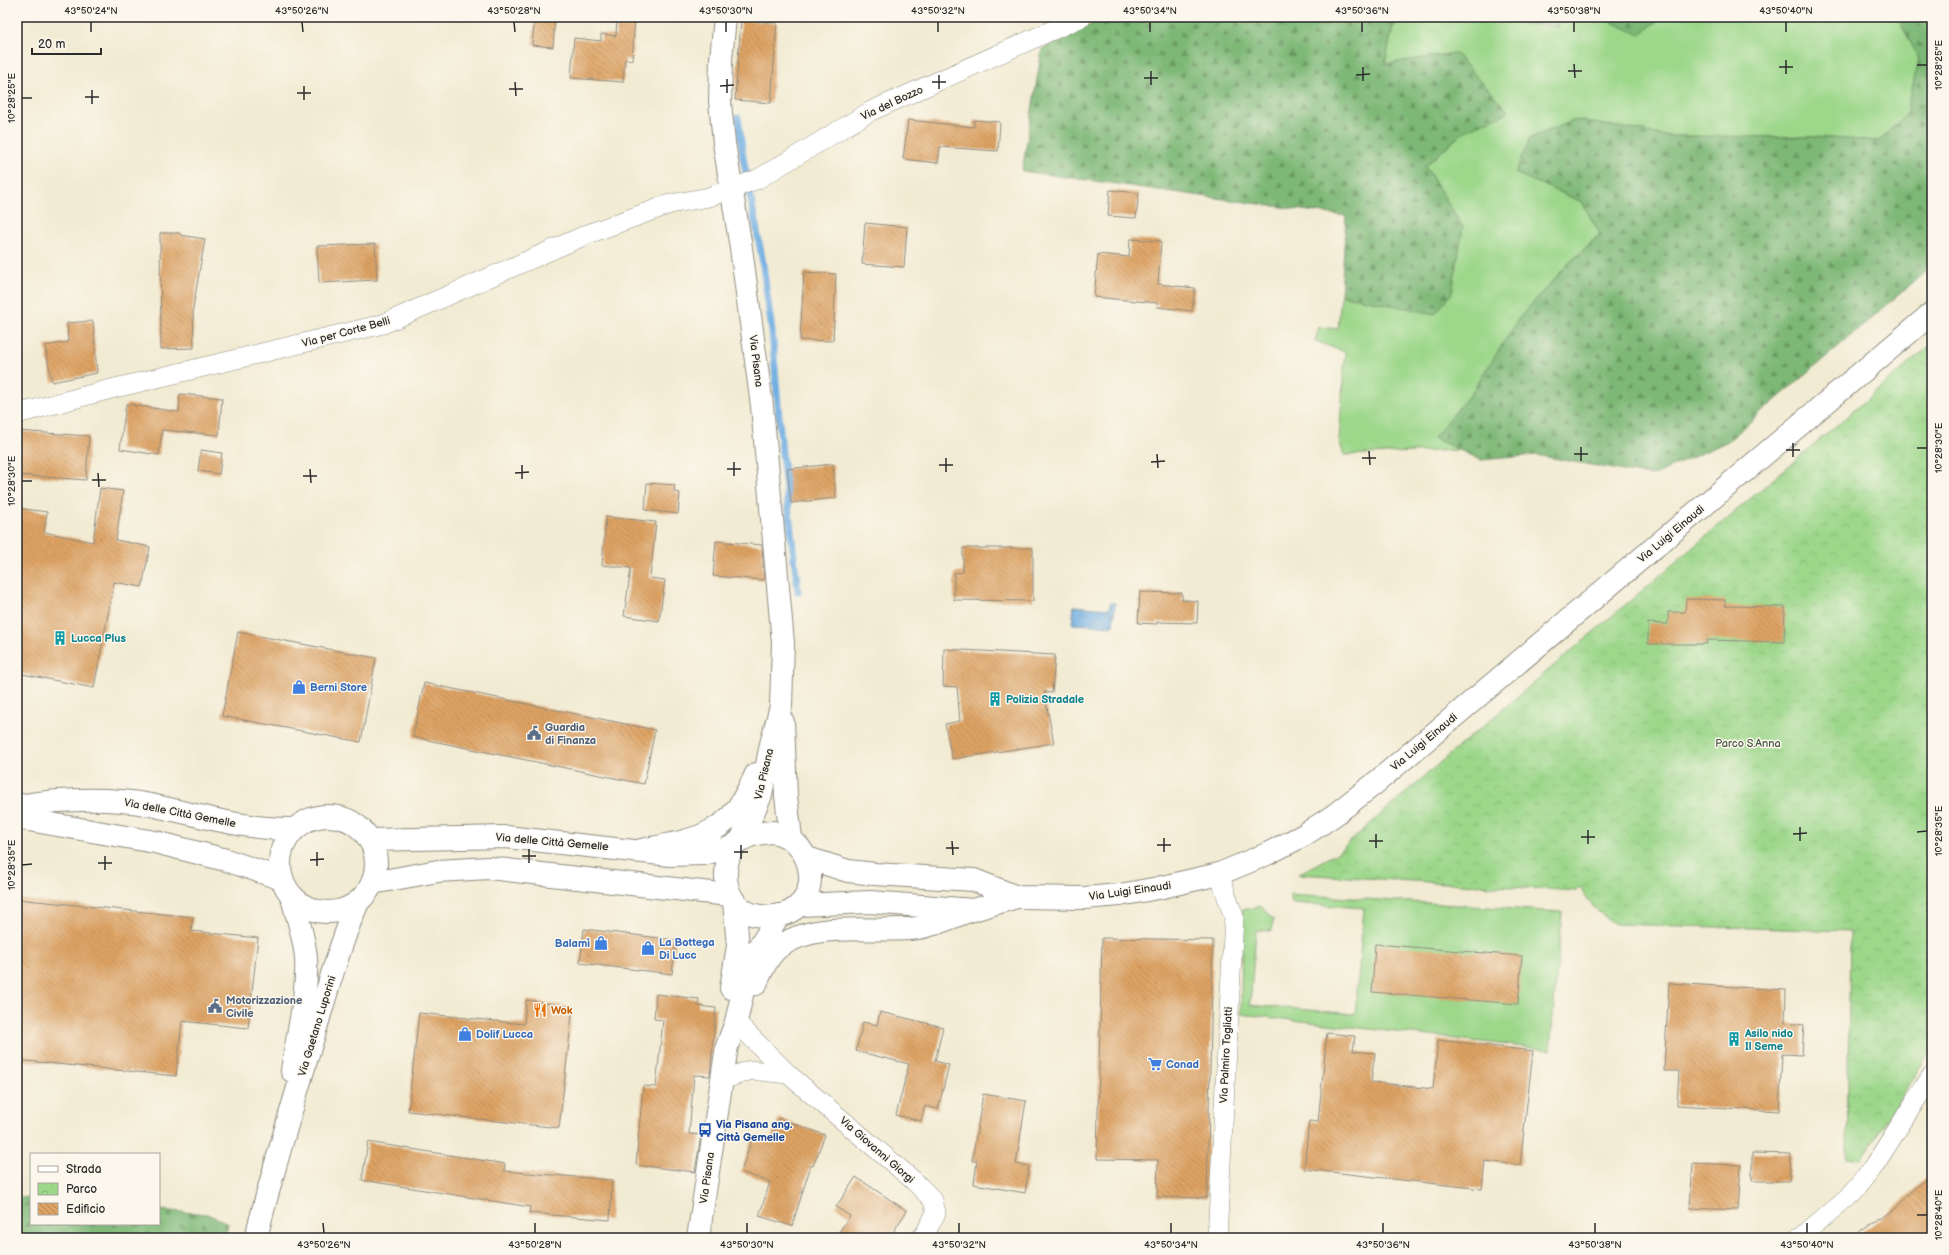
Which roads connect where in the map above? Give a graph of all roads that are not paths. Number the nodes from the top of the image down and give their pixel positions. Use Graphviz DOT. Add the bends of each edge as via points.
graph roads {
  1 [pos="725,17"];
  2 [pos="1082,17"];
  3 [pos="743,185"];
  4 [pos="1932,313"];
  5 [pos="17,414"];
  6 [pos="781,706"];
  7 [pos="771,744"];
  8 [pos="17,806"];
  9 [pos="17,818"];
  10 [pos="295,829"];
  11 [pos="790,838"];
  12 [pos="370,840"];
  13 [pos="737,844"];
  14 [pos="639,851"];
  15 [pos="806,858"];
  16 [pos="1219,874"];
  17 [pos="372,883"];
  18 [pos="287,887"];
  19 [pos="1017,897"];
  20 [pos="731,898"];
  21 [pos="358,902"];
  22 [pos="799,905"];
  23 [pos="973,910"];
  24 [pos="779,915"];
  25 [pos="736,1022"];
  26 [pos="727,1046"];
  27 [pos="788,1074"];
  28 [pos="1932,1075"];
  29 [pos="722,1080"];
  30 [pos="279,1152"];
  31 [pos="256,1238"];
  32 [pos="698,1238"];
  33 [pos="921,1238"];
  34 [pos="1217,1238"];
  35 [pos="1796,1238"];
  1 -- 3 [label="main road, Via Pisana" via="720,102"];
  2 -- 3 [label="street, Via del Bozzo" via="871,111"];
  3 -- 5 [label="street, Via per Corte Belli" via="709,196 670,204 588,234 383,324"];
  3 -- 6 [label="main road, Via Pisana" via="741,248 762,406 783,644"];
  4 -- 16 [label="main road, Via Luigi Einaudi" via="1373,785 1304,835"];
  6 -- 7 [label="main road, Via Pisana"];
  6 -- 11 [label="main road, Via Pisana"];
  7 -- 13 [label="main road, Via Pisana" via="761,795"];
  7 -- 14 [label="main road" via="738,807 725,822 692,839"];
  8 -- 10 [label="main road, Via delle Città Gemelle" via="91,800 122,801 242,826"];
  9 -- 18 [label="main road" via="155,842 226,860"];
  10 -- 12 [label="main road, Via Gaetano Luporini" via="314,818 336,816 357,825"];
  10 -- 18 [label="main road, Via Gaetano Luporini" via="286,839 280,864"];
  11 -- 13 [label="main road" via="773,832 754,834"];
  11 -- 15 [label="main road" via="800,846"];
  12 -- 14 [label="main road, Via delle Città Gemelle" via="506,837"];
  12 -- 17 [label="main road, Via Gaetano Luporini" via="376,863"];
  13 -- 14 [label="main road, Via delle Città Gemelle" via="691,855"];
  13 -- 20 [label="main road, Via Pisana" via="727,864 726,874"];
  15 -- 19 [label="main road, Via Luigi Einaudi" via="848,871 974,880"];
  15 -- 22 [label="main road" via="810,880"];
  16 -- 19 [label="main road, Via Luigi Einaudi" via="1120,895 1084,898"];
  16 -- 34 [label="street, Via Palmiro Togliatti" via="1234,917"];
  17 -- 20 [label="main road" via="438,871 489,868"];
  17 -- 21 [label="main road, Via Gaetano Luporini"];
  18 -- 21 [label="main road, Via Gaetano Luporini" via="302,904 316,910 331,912 345,909"];
  18 -- 30 [label="main road, Via Gaetano Luporini" via="301,930 306,958 302,1002"];
  19 -- 23 [label="main road"];
  20 -- 24 [label="main road" via="750,914"];
  20 -- 26 [label="main road, Via Pisana" via="738,946 728,1014"];
  21 -- 30 [label="main road, Via Gaetano Luporini" via="347,928"];
  22 -- 23 [label="main road" via="870,902"];
  22 -- 24 [label="main road" via="792,911"];
  23 -- 25 [label="main road" via="919,928 811,933 793,938 777,949 764,966"];
  24 -- 25 [label="main road, Via Pisana" via="752,959"];
  25 -- 26 [label="main road, Via Pisana"];
  25 -- 27 [label="street, Via Giovanni Giorgi"];
  26 -- 29 [label="main road, Via Pisana"];
  27 -- 29 [label="street" via="751,1070"];
  27 -- 33 [label="street, Via Giovanni Giorgi" via="933,1200 936,1213"];
  28 -- 35 [label="street" via="1872,1169 1848,1197 1806,1233"];
  29 -- 32 [label="main road, Via Pisana"];
  30 -- 31 [label="main road, Via Gaetano Luporini"];
}
